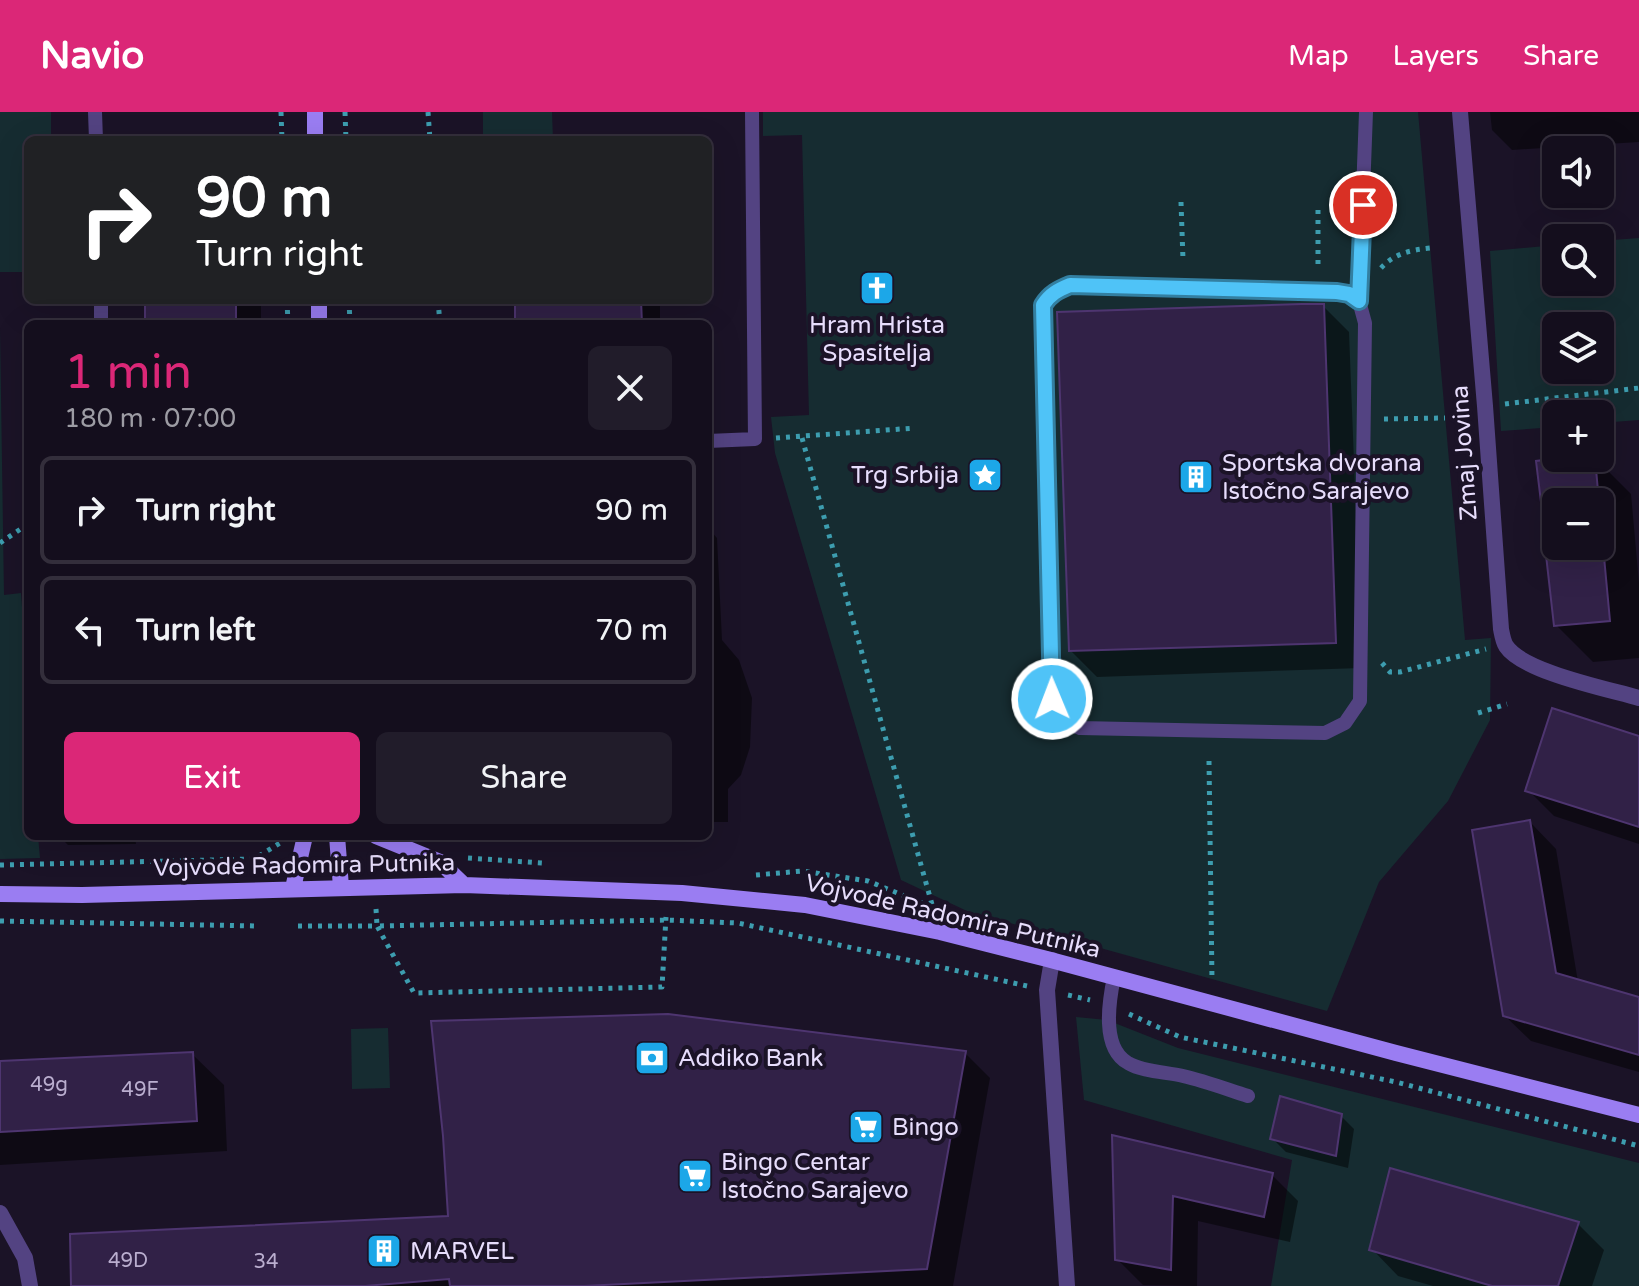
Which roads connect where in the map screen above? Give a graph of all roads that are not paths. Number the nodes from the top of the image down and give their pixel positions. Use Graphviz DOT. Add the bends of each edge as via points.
graph roads {
  1 [pos="95,112"];
  2 [pos="315,112"];
  3 [pos="752,112"];
  4 [pos="1366,112"];
  5 [pos="1460,112"];
  6 [pos="96,136"];
  7 [pos="315,136"];
  8 [pos="1359,301"];
  9 [pos="712,441"];
  10 [pos="1639,698"];
  11 [pos="304,840"];
  12 [pos="337,840"];
  13 [pos="386,840"];
  14 [pos="464,885"];
  15 [pos="341,887"];
  16 [pos="293,888"];
  17 [pos="0,894"];
  18 [pos="1052,960"];
  19 [pos="1114,977"];
  20 [pos="1248,1096"];
  21 [pos="1639,1115"];
  22 [pos="0,1213"];
  23 [pos="30,1286"];
  24 [pos="1067,1286"];
  1 -- 6 [label="lane"];
  2 -- 7 [label="main road"];
  3 -- 9 [label="lane" via="755,439"];
  4 -- 8 [label="lane"];
  5 -- 10 [label="street, Zmaj Jovina" via="1504,644 1537,668"];
  8 -- 8 [label="lane" via="1337,292 1070,285 1046,299 1052,699 1066,722 1080,728 1325,733 1345,723 1360,701 1365,323"];
  11 -- 16 [label="main road"];
  12 -- 15 [label="main road"];
  13 -- 14 [label="main road" via="440,862"];
  14 -- 15 [label="main road, Vojvode Radomira Putnika"];
  14 -- 18 [label="main road, Vojvode Radomira Putnika" via="667,892 805,905"];
  15 -- 16 [label="main road, Vojvode Radomira Putnika"];
  16 -- 17 [label="main road, Vojvode Radomira Putnika"];
  18 -- 19 [label="main road, Vojvode Radomira Putnika"];
  18 -- 24 [label="street" via="1047,990"];
  19 -- 20 [label="lane" via="1108,1004 1115,1049 1127,1063"];
  19 -- 21 [label="main road, Vojvode Radomira Putnika"];
  22 -- 23 [label="street" via="25,1258"];
}
